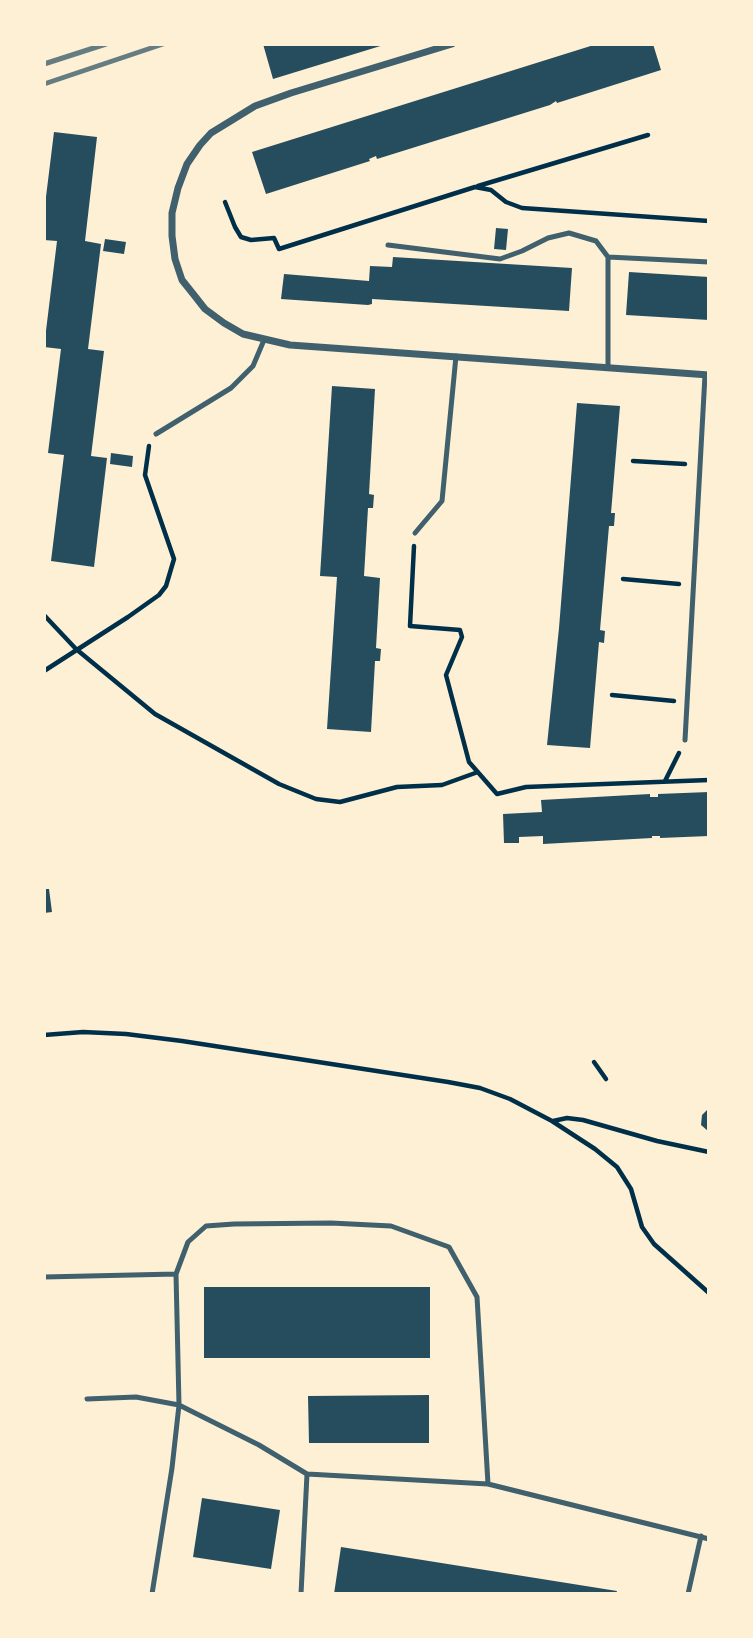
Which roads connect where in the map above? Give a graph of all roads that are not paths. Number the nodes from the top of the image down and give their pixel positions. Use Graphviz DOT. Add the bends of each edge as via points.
graph roads {
  1 [pos="452,44"];
  2 [pos="388,245"];
  3 [pos="608,257"];
  4 [pos="709,262"];
  5 [pos="264,340"];
  6 [pos="456,356"];
  7 [pos="608,368"];
  8 [pos="707,375"];
  9 [pos="156,434"];
  10 [pos="415,533"];
  11 [pos="685,740"];
  12 [pos="176,1274"];
  13 [pos="44,1277"];
  14 [pos="87,1399"];
  15 [pos="178,1405"];
  16 [pos="307,1474"];
  17 [pos="488,1485"];
  18 [pos="701,1536"];
  19 [pos="709,1538"];
  20 [pos="152,1594"];
  21 [pos="300,1594"];
  22 [pos="688,1594"];
  1 -- 5 [label="street" via="256,106 212,133 187,164 172,213 175,259 182,280 205,309 224,323"];
  2 -- 3 [label="lane" via="500,259 569,233 596,240"];
  3 -- 4 [label="lane"];
  3 -- 7 [label="lane"];
  5 -- 6 [label="street"];
  5 -- 9 [label="lane" via="253,366 231,388"];
  6 -- 7 [label="street"];
  6 -- 10 [label="lane" via="442,501"];
  7 -- 8 [label="street"];
  8 -- 11 [label="lane"];
  12 -- 13 [label="lane"];
  12 -- 15 [label="lane"];
  12 -- 17 [label="lane" via="188,1242 206,1226 391,1226 449,1247 477,1297"];
  14 -- 15 [label="lane" via="136,1397"];
  15 -- 16 [label="lane"];
  15 -- 20 [label="lane"];
  16 -- 17 [label="lane"];
  16 -- 21 [label="lane"];
  17 -- 18 [label="lane"];
  18 -- 19 [label="lane"];
  18 -- 22 [label="lane"];
}
